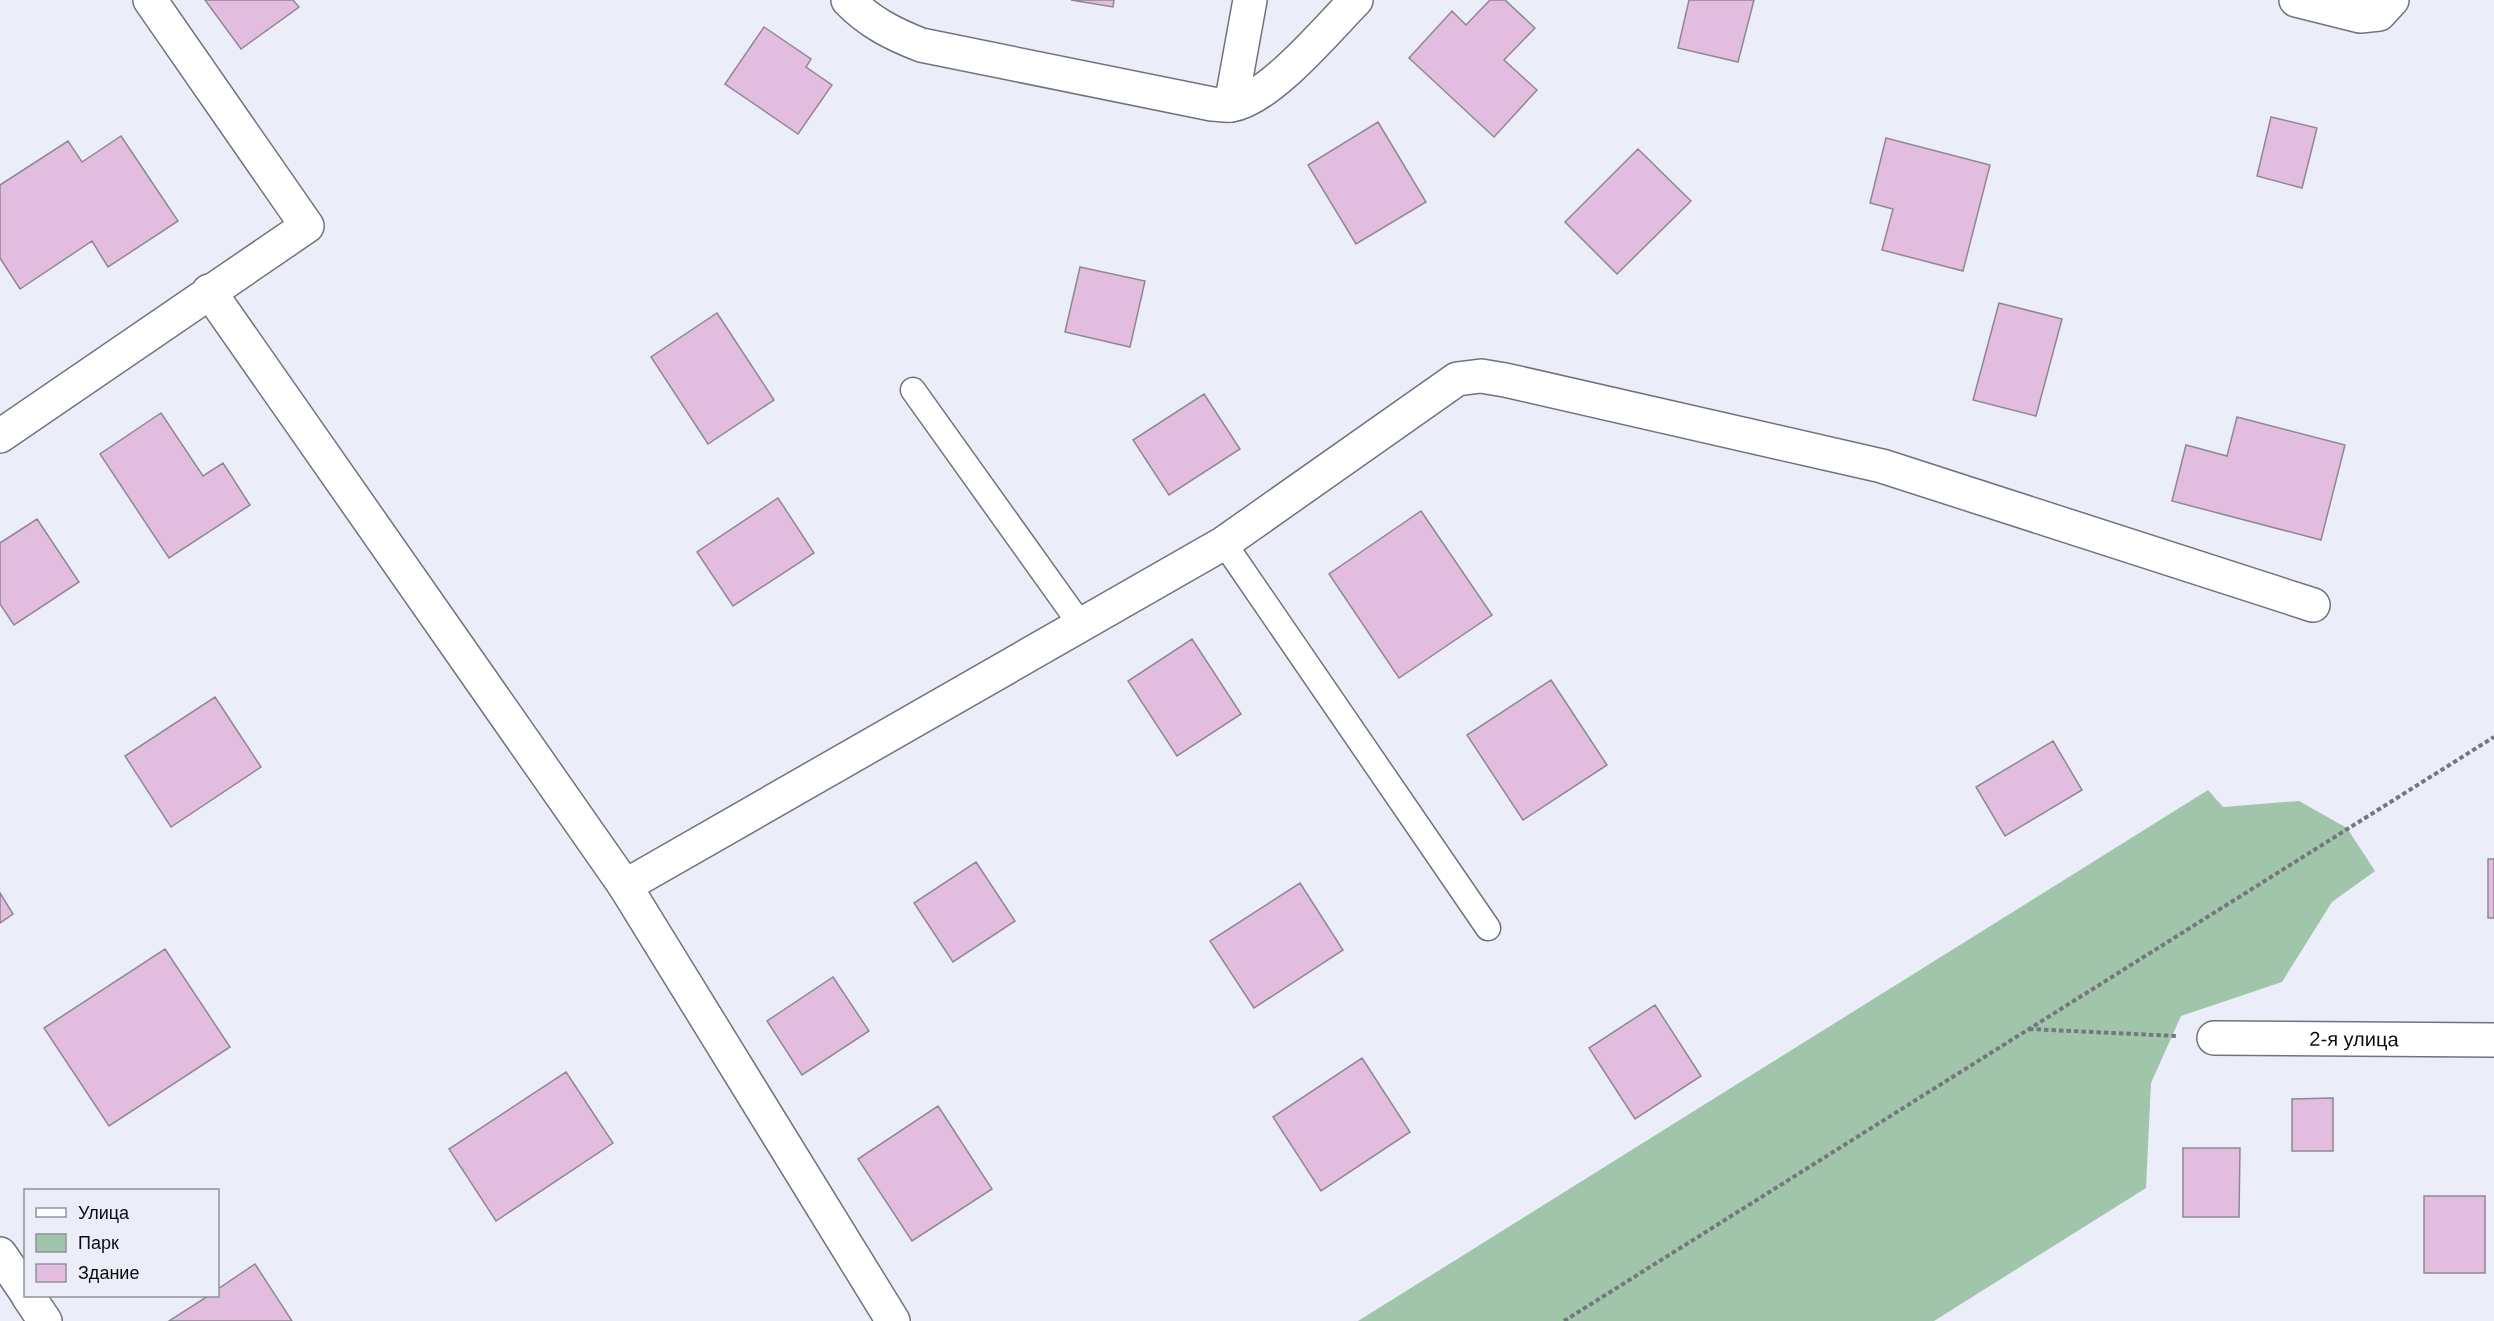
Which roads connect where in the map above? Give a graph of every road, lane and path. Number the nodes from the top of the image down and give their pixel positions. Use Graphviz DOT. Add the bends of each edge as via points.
graph roads {
  1 [pos="150,0"];
  2 [pos="848,0"];
  3 [pos="1250,0"];
  4 [pos="1356,0"];
  5 [pos="2296,0"];
  6 [pos="2392,0"];
  7 [pos="1232,105"];
  8 [pos="209,291"];
  9 [pos="913,390"];
  10 [pos="0,436"];
  11 [pos="1224,543"];
  12 [pos="2313,605"];
  13 [pos="1082,625"];
  14 [pos="2494,737"];
  15 [pos="625,886"];
  16 [pos="1488,928"];
  17 [pos="2028,1029"];
  18 [pos="2214,1038"];
  19 [pos="2494,1040"];
  20 [pos="0,1254"];
  21 [pos="24,1290"];
  22 [pos="29,1297"];
  23 [pos="45,1321"];
  24 [pos="893,1321"];
  25 [pos="1564,1321"];
  1 -- 8 [label="street" via="307,226"];
  2 -- 7 [label="street" via="860,13 890,32 921,45"];
  3 -- 7 [label="street"];
  4 -- 7 [label="street" via="1277,80"];
  5 -- 6 [label="street" via="2360,16 2379,14"];
  8 -- 10 [label="street"];
  8 -- 15 [label="street"];
  9 -- 13 [label="lane"];
  11 -- 12 [label="street" via="1457,379 1481,376 1882,466"];
  11 -- 13 [label="street"];
  11 -- 16 [label="lane"];
  13 -- 15 [label="street"];
  14 -- 17 [label="path"];
  15 -- 24 [label="street"];
  17 -- 18 [label="path"];
  17 -- 25 [label="path"];
  18 -- 19 [label="street, 2-я улица"];
  20 -- 21 [label="street"];
  22 -- 23 [label="street"];
}
